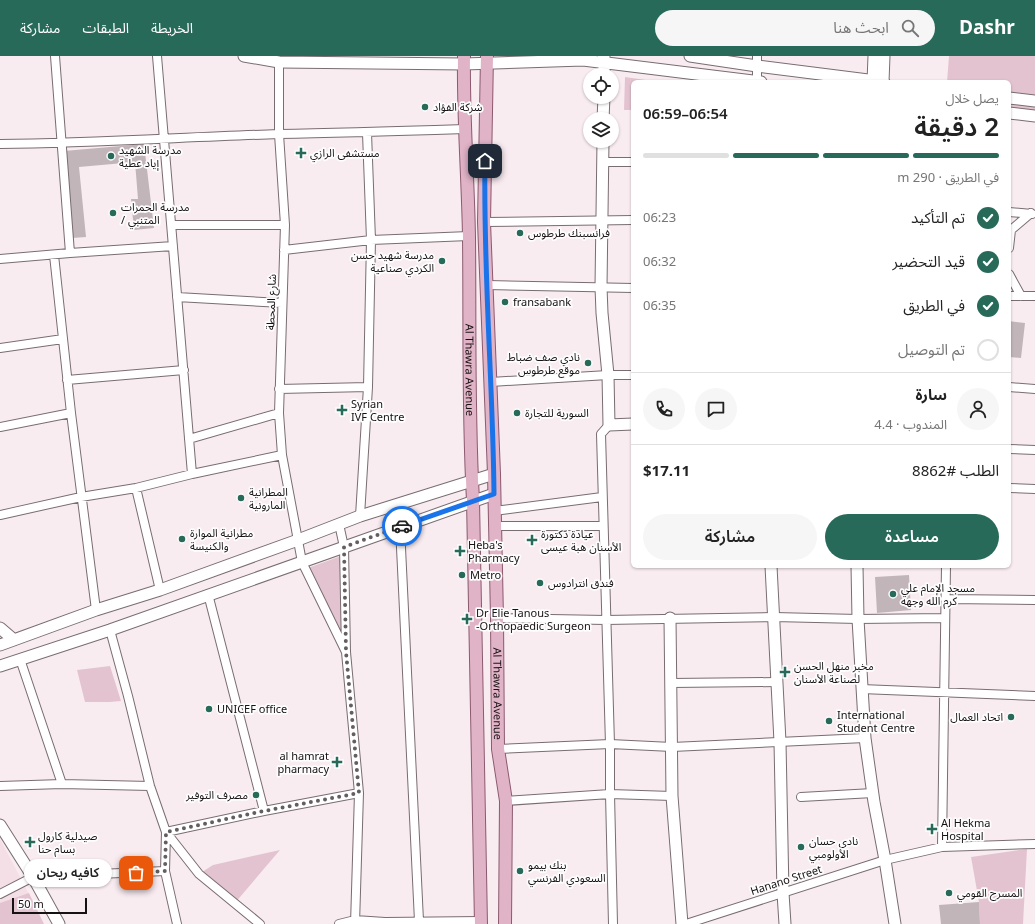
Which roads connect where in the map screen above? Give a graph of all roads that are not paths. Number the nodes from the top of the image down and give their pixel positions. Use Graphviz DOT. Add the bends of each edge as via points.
graph roads {
  1 [pos="55,56"];
  2 [pos="157,56"];
  3 [pos="244,56"];
  4 [pos="690,56"];
  5 [pos="874,56"];
  6 [pos="884,56"];
  7 [pos="604,59"];
  8 [pos="464,60"];
  9 [pos="487,60"];
  10 [pos="757,61"];
  11 [pos="280,62"];
  12 [pos="744,80"];
  13 [pos="757,80"];
  14 [pos="867,80"];
  15 [pos="879,80"];
  16 [pos="879,80"];
  17 [pos="1011,98"];
  18 [pos="1035,101"];
  19 [pos="1011,113"];
  20 [pos="1035,116"];
  21 [pos="465,129"];
  22 [pos="368,133"];
  23 [pos="279,134"];
  24 [pos="164,139"];
  25 [pos="61,143"];
  26 [pos="0,144"];
  27 [pos="603,148"];
  28 [pos="603,162"];
  29 [pos="631,162"];
  30 [pos="1011,212"];
  31 [pos="1033,214"];
  32 [pos="631,220"];
  33 [pos="602,221"];
  34 [pos="484,222"];
  35 [pos="172,225"];
  36 [pos="285,225"];
  37 [pos="1011,230"];
  38 [pos="469,236"];
  39 [pos="371,240"];
  40 [pos="173,246"];
  41 [pos="284,250"];
  42 [pos="70,253"];
  43 [pos="54,254"];
  44 [pos="0,260"];
  45 [pos="1011,278"];
  46 [pos="487,285"];
  47 [pos="601,287"];
  48 [pos="631,288"];
  49 [pos="1011,296"];
  50 [pos="1021,296"];
  51 [pos="1035,296"];
  52 [pos="177,297"];
  53 [pos="282,303"];
  54 [pos="63,338"];
  55 [pos="0,348"];
  56 [pos="184,370"];
  57 [pos="608,375"];
  58 [pos="631,375"];
  59 [pos="67,380"];
  60 [pos="491,382"];
  61 [pos="368,387"];
  62 [pos="1011,387"];
  63 [pos="280,389"];
  64 [pos="1035,389"];
  65 [pos="71,413"];
  66 [pos="279,413"];
  67 [pos="631,424"];
  68 [pos="609,425"];
  69 [pos="0,427"];
  70 [pos="190,439"];
  71 [pos="1011,449"];
  72 [pos="1035,450"];
  73 [pos="282,455"];
  74 [pos="192,474"];
  75 [pos="494,474"];
  76 [pos="472,481"];
  77 [pos="136,488"];
  78 [pos="1011,488"];
  79 [pos="1035,489"];
  80 [pos="494,494"];
  81 [pos="81,497"];
  82 [pos="602,497"];
  83 [pos="473,500"];
  84 [pos="494,511"];
  85 [pos="0,515"];
  86 [pos="360,516"];
  87 [pos="340,524"];
  88 [pos="495,526"];
  89 [pos="603,526"];
  90 [pos="400,527"];
  91 [pos="298,540"];
  92 [pos="344,547"];
  93 [pos="302,562"];
  94 [pos="771,568"];
  95 [pos="857,568"];
  96 [pos="946,568"];
  97 [pos="160,590"];
  98 [pos="208,594"];
  99 [pos="945,599"];
  100 [pos="1035,600"];
  101 [pos="96,610"];
  102 [pos="774,617"];
  103 [pos="497,618"];
  104 [pos="670,618"];
  105 [pos="944,618"];
  106 [pos="858,619"];
  107 [pos="606,620"];
  108 [pos="0,628"];
  109 [pos="110,630"];
  110 [pos="14,640"];
  111 [pos="0,645"];
  112 [pos="346,652"];
  113 [pos="20,659"];
  114 [pos="0,666"];
  115 [pos="777,682"];
  116 [pos="670,683"];
  117 [pos="861,689"];
  118 [pos="944,692"];
  119 [pos="1035,696"];
  120 [pos="865,738"];
  121 [pos="780,742"];
  122 [pos="610,744"];
  123 [pos="672,747"];
  124 [pos="498,749"];
  125 [pos="62,784"];
  126 [pos="0,786"];
  127 [pos="150,786"];
  128 [pos="359,793"];
  129 [pos="873,793"];
  130 [pos="610,794"];
  131 [pos="672,796"];
  132 [pos="801,797"];
  133 [pos="506,802"];
  134 [pos="264,811"];
  135 [pos="0,825"];
  136 [pos="166,832"];
  137 [pos="1035,844"];
  138 [pos="942,847"];
  139 [pos="885,860"];
  140 [pos="165,871"];
  141 [pos="33,877"];
  142 [pos="783,893"];
  143 [pos="0,894"];
  144 [pos="419,921"];
  145 [pos="355,922"];
  146 [pos="481,922"];
  147 [pos="385,923"];
  148 [pos="59,924"];
  149 [pos="177,924"];
  150 [pos="260,924"];
  151 [pos="339,924"];
  152 [pos="504,924"];
  153 [pos="613,924"];
  154 [pos="682,924"];
  155 [pos="686,924"];
  156 [pos="785,924"];
  157 [pos="894,924"];
  1 -- 25 [label="street"];
  2 -- 24 [label="street"];
  3 -- 11 [label="main road"];
  4 -- 10 [label="main road"];
  5 -- 15 [label="main road"];
  6 -- 16 [label="main road"];
  7 -- 9 [label="main road"];
  7 -- 12 [label="main road"];
  8 -- 9 [label="main road"];
  8 -- 11 [label="main road"];
  8 -- 21 [label="main road, Al Thawra Avenue"];
  9 -- 34 [label="main road, Al Thawra Avenue"];
  10 -- 13 [label="street"];
  10 -- 14 [label="main road"];
  11 -- 23 [label="street, شارع المحطة"];
  17 -- 18 [label="main road"];
  19 -- 20 [label="main road"];
  21 -- 22 [label="street"];
  21 -- 38 [label="main road, Al Thawra Avenue"];
  22 -- 23 [label="street"];
  22 -- 39 [label="street"];
  23 -- 24 [label="street"];
  23 -- 36 [label="street, شارع المحطة"];
  24 -- 25 [label="street"];
  24 -- 35 [label="street"];
  25 -- 26 [label="street"];
  25 -- 42 [label="street"];
  27 -- 28 [label="main road"];
  28 -- 29 [label="street"];
  28 -- 33 [label="main road"];
  30 -- 31 [label="street"];
  31 -- 37 [label="street"];
  32 -- 33 [label="street"];
  33 -- 34 [label="street"];
  33 -- 47 [label="main road"];
  34 -- 46 [label="main road, Al Thawra Avenue"];
  35 -- 36 [label="street"];
  35 -- 40 [label="street"];
  36 -- 41 [label="street, شارع المحطة"];
  38 -- 39 [label="street"];
  38 -- 76 [label="main road, Al Thawra Avenue"];
  39 -- 41 [label="street"];
  39 -- 61 [label="street"];
  40 -- 42 [label="street"];
  40 -- 52 [label="street"];
  41 -- 53 [label="street, شارع المحطة"];
  42 -- 43 [label="street"];
  43 -- 44 [label="street"];
  43 -- 54 [label="street"];
  45 -- 50 [label="street"];
  46 -- 47 [label="street"];
  46 -- 60 [label="main road, Al Thawra Avenue"];
  47 -- 48 [label="street"];
  47 -- 57 [label="main road"];
  49 -- 50 [label="street"];
  50 -- 51 [label="street"];
  52 -- 53 [label="street"];
  52 -- 56 [label="street"];
  53 -- 63 [label="street, شارع المحطة"];
  54 -- 55 [label="street"];
  54 -- 59 [label="street"];
  56 -- 59 [label="street"];
  56 -- 70 [label="street"];
  57 -- 58 [label="street"];
  57 -- 60 [label="street"];
  57 -- 68 [label="main road"];
  59 -- 65 [label="street"];
  60 -- 75 [label="main road, Al Thawra Avenue"];
  61 -- 63 [label="street"];
  61 -- 86 [label="street"];
  62 -- 64 [label="street"];
  63 -- 66 [label="street, شارع المحطة"];
  65 -- 69 [label="street"];
  65 -- 81 [label="street"];
  66 -- 70 [label="street"];
  66 -- 73 [label="street, شارع المحطة"];
  67 -- 68 [label="main road"];
  68 -- 82 [label="street" via="600,434"];
  70 -- 74 [label="street"];
  71 -- 72 [label="street"];
  73 -- 74 [label="street"];
  73 -- 91 [label="street, شارع المحطة"];
  74 -- 77 [label="street"];
  75 -- 76 [label="main road"];
  75 -- 80 [label="main road, Al Thawra Avenue"];
  76 -- 83 [label="main road, Al Thawra Avenue"];
  76 -- 86 [label="main road"];
  77 -- 81 [label="street"];
  77 -- 97 [label="street"];
  78 -- 79 [label="street"];
  80 -- 83 [label="main road"];
  80 -- 84 [label="main road, Al Thawra Avenue"];
  81 -- 85 [label="street"];
  81 -- 101 [label="street"];
  82 -- 84 [label="street"];
  82 -- 89 [label="street"];
  83 -- 90 [label="main road"];
  83 -- 146 [label="main road, Al Thawra Avenue"];
  84 -- 88 [label="main road, Al Thawra Avenue"];
  86 -- 87 [label="main road"];
  87 -- 91 [label="main road"];
  87 -- 92 [label="street"];
  88 -- 89 [label="street"];
  88 -- 103 [label="main road, Al Thawra Avenue"];
  89 -- 107 [label="street"];
  90 -- 92 [label="main road"];
  90 -- 144 [label="street"];
  91 -- 93 [label="street, شارع المحطة"];
  91 -- 97 [label="main road"];
  92 -- 93 [label="main road"];
  92 -- 112 [label="street"];
  93 -- 98 [label="main road"];
  93 -- 112 [label="street, شارع المحطة"];
  94 -- 102 [label="main road"];
  95 -- 106 [label="main road"];
  96 -- 99 [label="street"];
  97 -- 101 [label="main road"];
  98 -- 109 [label="main road"];
  98 -- 134 [label="street"];
  99 -- 100 [label="street"];
  99 -- 105 [label="street"];
  101 -- 110 [label="main road"];
  102 -- 104 [label="street"];
  102 -- 106 [label="street"];
  102 -- 115 [label="main road"];
  103 -- 107 [label="street"];
  103 -- 124 [label="main road, Al Thawra Avenue"];
  104 -- 107 [label="street"];
  104 -- 116 [label="main road"];
  105 -- 106 [label="street"];
  105 -- 118 [label="street"];
  106 -- 117 [label="main road"];
  107 -- 122 [label="street"];
  108 -- 110 [label="main road"];
  109 -- 113 [label="main road"];
  109 -- 127 [label="street"];
  110 -- 111 [label="main road"];
  112 -- 128 [label="street"];
  113 -- 114 [label="main road"];
  113 -- 125 [label="street"];
  115 -- 116 [label="street"];
  115 -- 121 [label="main road"];
  116 -- 123 [label="main road"];
  117 -- 118 [label="street"];
  117 -- 120 [label="main road"];
  118 -- 119 [label="street"];
  118 -- 138 [label="street"];
  120 -- 121 [label="street"];
  120 -- 129 [label="main road"];
  121 -- 123 [label="street"];
  121 -- 142 [label="main road"];
  122 -- 123 [label="street"];
  122 -- 124 [label="street"];
  122 -- 130 [label="street"];
  123 -- 131 [label="main road"];
  124 -- 133 [label="main road, Al Thawra Avenue"];
  125 -- 126 [label="street"];
  125 -- 127 [label="street"];
  127 -- 136 [label="street"];
  128 -- 134 [label="street"];
  128 -- 145 [label="street"];
  129 -- 132 [label="street"];
  129 -- 139 [label="main road"];
  130 -- 131 [label="street"];
  130 -- 133 [label="street"];
  130 -- 153 [label="street"];
  131 -- 154 [label="main road"];
  133 -- 152 [label="main road, Al Thawra Avenue"];
  134 -- 136 [label="street"];
  135 -- 141 [label="main road"];
  136 -- 140 [label="street"];
  136 -- 150 [label="street" via="199,874"];
  137 -- 138 [label="street, Hanano Street"];
  138 -- 139 [label="street, Hanano Street"];
  139 -- 142 [label="street, Hanano Street"];
  139 -- 157 [label="main road"];
  140 -- 141 [label="street"];
  140 -- 149 [label="street"];
  141 -- 143 [label="street"];
  141 -- 148 [label="main road"];
  142 -- 155 [label="street, Hanano Street"];
  142 -- 156 [label="main road"];
  144 -- 146 [label="street"];
  144 -- 147 [label="street"];
  145 -- 147 [label="street"];
  145 -- 151 [label="street"];
}
